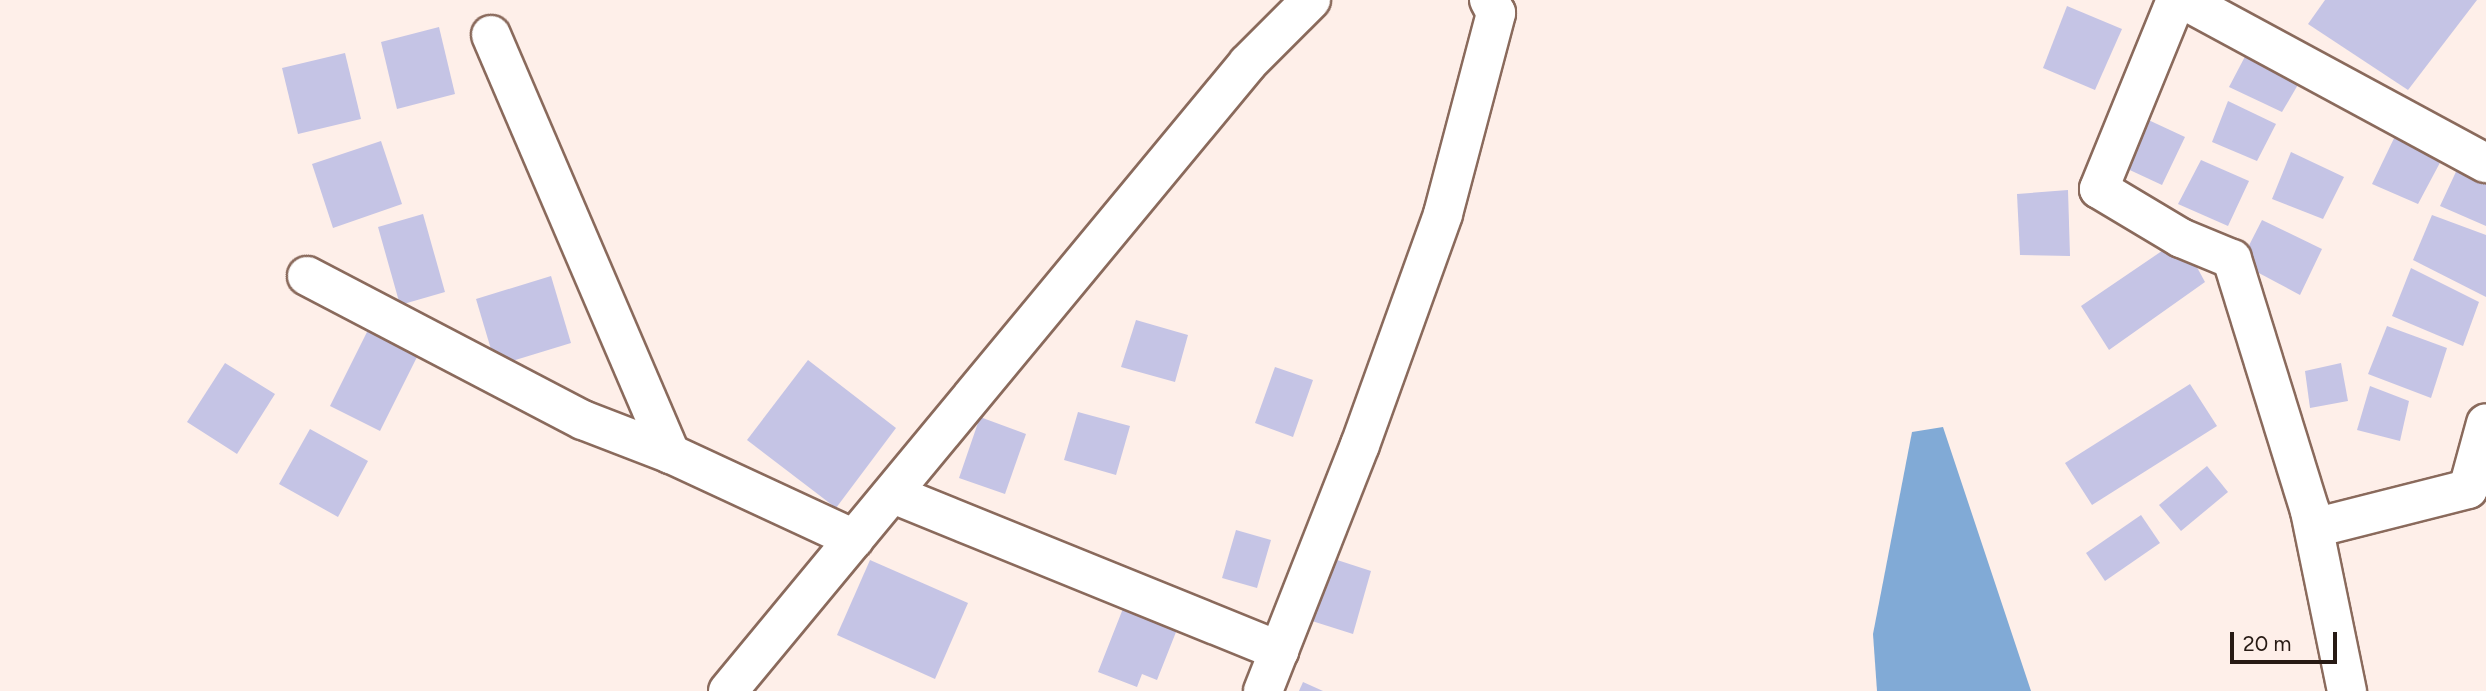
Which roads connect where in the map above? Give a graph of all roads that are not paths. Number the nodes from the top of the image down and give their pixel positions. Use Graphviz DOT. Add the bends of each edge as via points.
graph roads {
  1 [pos="1311,0"];
  2 [pos="1489,0"];
  3 [pos="2176,0"];
  4 [pos="2184,0"];
  5 [pos="491,35"];
  6 [pos="2486,163"];
  7 [pos="307,276"];
  8 [pos="2486,423"];
  9 [pos="671,454"];
  10 [pos="894,494"];
  11 [pos="2314,528"];
  12 [pos="854,539"];
  13 [pos="1279,650"];
  14 [pos="728,691"];
  15 [pos="1263,691"];
  16 [pos="2347,691"];
  1 -- 10 [label="street" via="1248,63"];
  2 -- 13 [label="street" via="1496,13 1443,214 1360,445"];
  3 -- 11 [label="street" via="2099,189 2181,237 2232,259"];
  4 -- 6 [label="street"];
  5 -- 9 [label="street"];
  7 -- 9 [label="street" via="583,420"];
  8 -- 11 [label="street" via="2468,489"];
  9 -- 12 [label="street"];
  10 -- 12 [label="street"];
  10 -- 13 [label="street"];
  11 -- 16 [label="street"];
  12 -- 14 [label="street"];
  13 -- 15 [label="street"];
}
